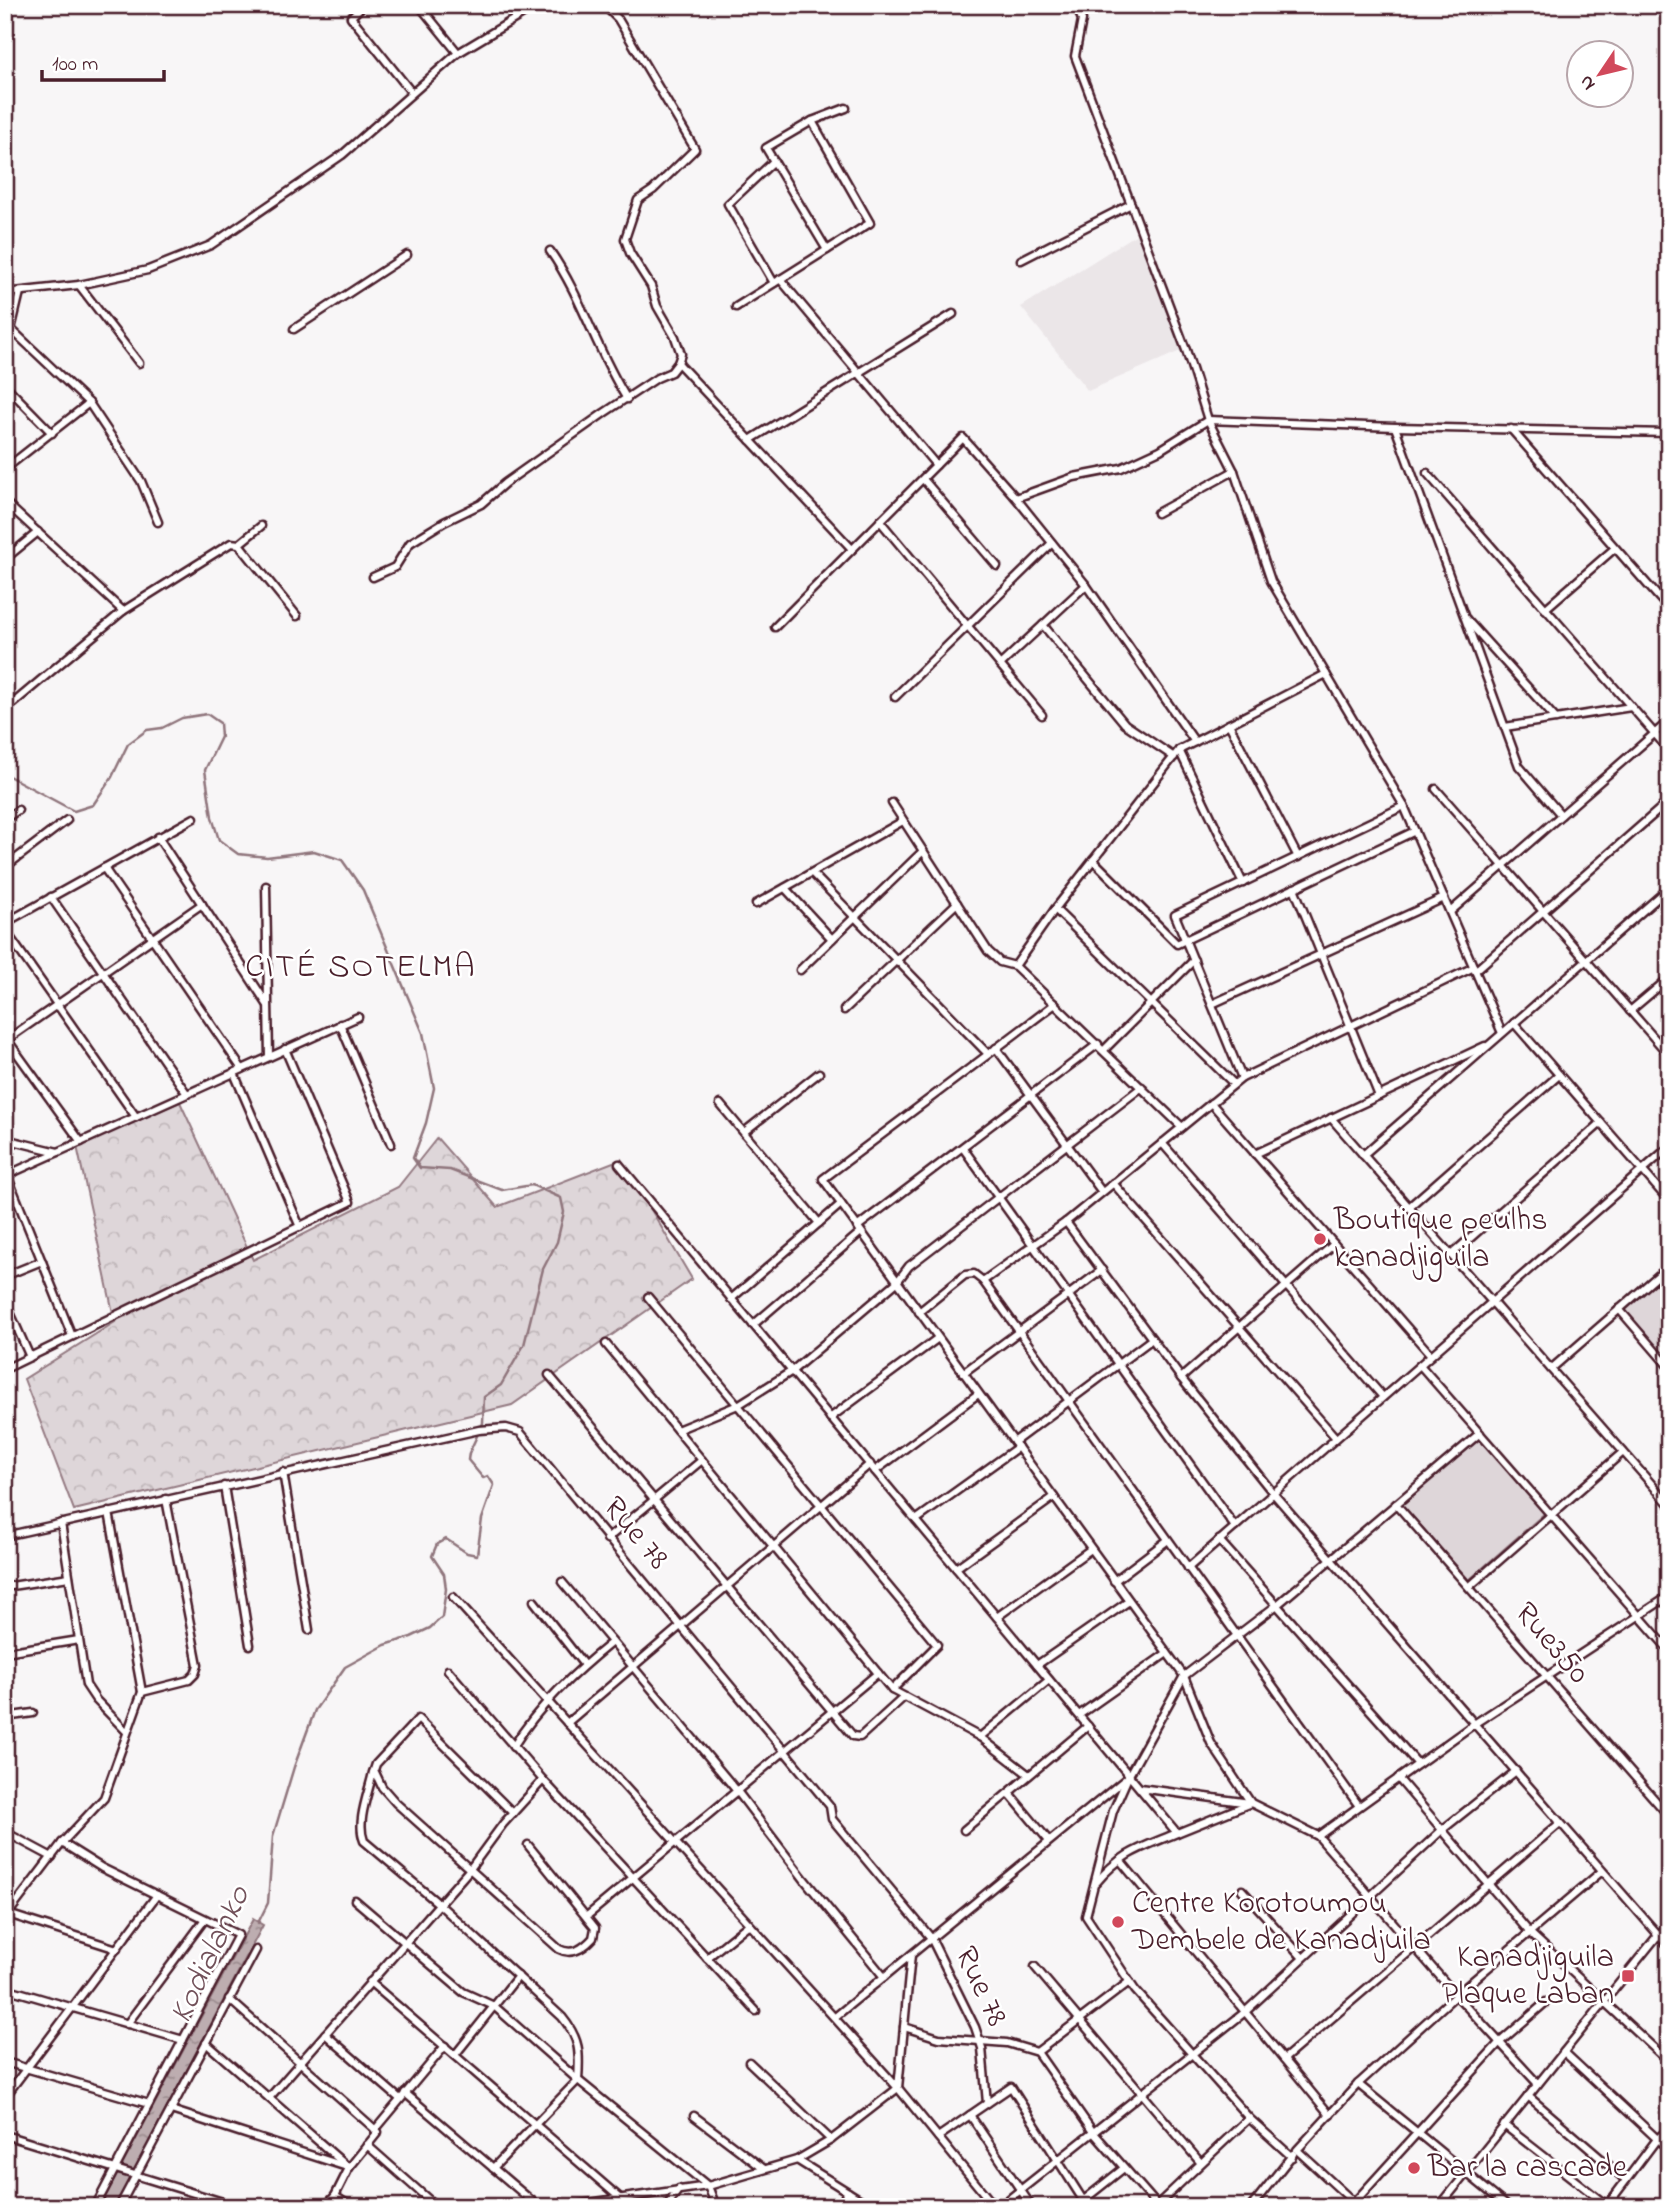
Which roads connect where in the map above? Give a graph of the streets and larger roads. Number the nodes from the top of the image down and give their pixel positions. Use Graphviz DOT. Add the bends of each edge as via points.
graph roads {
  1 [pos="363,5"];
  2 [pos="538,5"];
  3 [pos="604,5"];
  4 [pos="1076,5"];
  5 [pos="420,6"];
  6 [pos="457,53"];
  7 [pos="412,93"];
  8 [pos="846,108"];
  9 [pos="812,121"];
  10 [pos="774,161"];
  11 [pos="1131,204"];
  12 [pos="827,250"];
  13 [pos="550,251"];
  14 [pos="407,255"];
  15 [pos="1021,260"];
  16 [pos="777,281"];
  17 [pos="79,285"];
  18 [pos="20,292"];
  19 [pos="5,293"];
  20 [pos="736,307"];
  21 [pos="953,314"];
  22 [pos="11,329"];
  23 [pos="294,329"];
  24 [pos="5,355"];
  25 [pos="139,363"];
  26 [pos="678,363"];
  27 [pos="858,373"];
  28 [pos="5,385"];
  29 [pos="627,399"];
  30 [pos="89,403"];
  31 [pos="1208,420"];
  32 [pos="1395,427"];
  33 [pos="1511,429"];
  34 [pos="52,433"];
  35 [pos="1669,433"];
  36 [pos="750,440"];
  37 [pos="936,465"];
  38 [pos="5,469"];
  39 [pos="1234,471"];
  40 [pos="1426,472"];
  41 [pos="923,479"];
  42 [pos="1016,498"];
  43 [pos="5,502"];
  44 [pos="1157,513"];
  45 [pos="880,521"];
  46 [pos="158,522"];
  47 [pos="261,526"];
  48 [pos="38,533"];
  49 [pos="1052,543"];
  50 [pos="239,544"];
  51 [pos="1615,548"];
  52 [pos="852,549"];
  53 [pos="5,559"];
  54 [pos="997,566"];
  55 [pos="373,577"];
  56 [pos="1086,585"];
  57 [pos="1545,609"];
  58 [pos="1669,609"];
  59 [pos="123,611"];
  60 [pos="297,616"];
  61 [pos="1464,616"];
  62 [pos="1043,625"];
  63 [pos="968,626"];
  64 [pos="775,627"];
  65 [pos="1000,665"];
  66 [pos="1326,674"];
  67 [pos="895,697"];
  68 [pos="1632,707"];
  69 [pos="5,710"];
  70 [pos="1042,715"];
  71 [pos="1556,719"];
  72 [pos="1669,721"];
  73 [pos="1229,724"];
  74 [pos="1504,727"];
  75 [pos="1654,733"];
  76 [pos="1195,742"];
  77 [pos="1178,750"];
  78 [pos="1669,750"];
  79 [pos="1174,757"];
  80 [pos="1436,789"];
  81 [pos="1669,802"];
  82 [pos="892,803"];
  83 [pos="1404,806"];
  84 [pos="18,810"];
  85 [pos="1561,815"];
  86 [pos="194,818"];
  87 [pos="5,820"];
  88 [pos="67,820"];
  89 [pos="903,821"];
  90 [pos="1415,831"];
  91 [pos="158,838"];
  92 [pos="923,851"];
  93 [pos="1298,857"];
  94 [pos="1093,860"];
  95 [pos="1503,866"];
  96 [pos="5,867"];
  97 [pos="104,868"];
  98 [pos="812,873"];
  99 [pos="1243,883"];
  100 [pos="266,886"];
  101 [pos="785,888"];
  102 [pos="1294,888"];
  103 [pos="1669,888"];
  104 [pos="51,897"];
  105 [pos="1444,898"];
  106 [pos="957,903"];
  107 [pos="202,904"];
  108 [pos="756,904"];
  109 [pos="1055,909"];
  110 [pos="1543,911"];
  111 [pos="1450,912"];
  112 [pos="855,917"];
  113 [pos="5,923"];
  114 [pos="5,930"];
  115 [pos="153,939"];
  116 [pos="832,939"];
  117 [pos="1185,940"];
  118 [pos="1321,954"];
  119 [pos="897,960"];
  120 [pos="1194,960"];
  121 [pos="1586,960"];
  122 [pos="1015,967"];
  123 [pos="1475,969"];
  124 [pos="800,970"];
  125 [pos="103,973"];
  126 [pos="1669,978"];
  127 [pos="1151,1003"];
  128 [pos="58,1004"];
  129 [pos="267,1004"];
  130 [pos="1055,1004"];
  131 [pos="1212,1004"];
  132 [pos="844,1010"];
  133 [pos="1630,1011"];
  134 [pos="358,1017"];
  135 [pos="1514,1023"];
  136 [pos="341,1024"];
  137 [pos="1350,1026"];
  138 [pos="1502,1033"];
  139 [pos="6,1039"];
  140 [pos="1492,1042"];
  141 [pos="1098,1044"];
  142 [pos="996,1048"];
  143 [pos="285,1049"];
  144 [pos="1104,1050"];
  145 [pos="988,1054"];
  146 [pos="1669,1055"];
  147 [pos="268,1057"];
  148 [pos="242,1069"];
  149 [pos="234,1073"];
  150 [pos="819,1073"];
  151 [pos="1559,1075"];
  152 [pos="1242,1078"];
  153 [pos="1234,1084"];
  154 [pos="1142,1087"];
  155 [pos="187,1094"];
  156 [pos="1031,1096"];
  157 [pos="1379,1096"];
  158 [pos="1211,1103"];
  159 [pos="720,1104"];
  160 [pos="136,1117"];
  161 [pos="1331,1118"];
  162 [pos="1601,1123"];
  163 [pos="1182,1127"];
  164 [pos="744,1132"];
  165 [pos="5,1139"];
  166 [pos="81,1142"];
  167 [pos="1162,1143"];
  168 [pos="391,1144"];
  169 [pos="1067,1144"];
  170 [pos="1669,1147"];
  171 [pos="962,1148"];
  172 [pos="58,1152"];
  173 [pos="1255,1154"];
  174 [pos="1363,1155"];
  175 [pos="619,1164"];
  176 [pos="1642,1170"];
  177 [pos="6,1176"];
  178 [pos="1113,1183"];
  179 [pos="1102,1192"];
  180 [pos="998,1196"];
  181 [pos="1669,1201"];
  182 [pos="841,1204"];
  183 [pos="1409,1207"];
  184 [pos="1066,1222"];
  185 [pos="819,1223"];
  186 [pos="300,1227"];
  187 [pos="859,1229"];
  188 [pos="1334,1244"];
  189 [pos="1032,1245"];
  190 [pos="1451,1255"];
  191 [pos="42,1261"];
  192 [pos="1669,1266"];
  193 [pos="1102,1270"];
  194 [pos="5,1276"];
  195 [pos="983,1281"];
  196 [pos="897,1282"];
  197 [pos="1286,1285"];
  198 [pos="1068,1295"];
  199 [pos="648,1297"];
  200 [pos="731,1299"];
  201 [pos="5,1301"];
  202 [pos="1492,1302"];
  203 [pos="1619,1309"];
  204 [pos="919,1312"];
  205 [pos="753,1325"];
  206 [pos="1239,1327"];
  207 [pos="1018,1332"];
  208 [pos="72,1336"];
  209 [pos="938,1338"];
  210 [pos="1152,1339"];
  211 [pos="606,1344"];
  212 [pos="1431,1355"];
  213 [pos="30,1357"];
  214 [pos="1118,1365"];
  215 [pos="1420,1365"];
  216 [pos="1669,1367"];
  217 [pos="5,1369"];
  218 [pos="1551,1369"];
  219 [pos="792,1371"];
  220 [pos="963,1373"];
  221 [pos="549,1375"];
  222 [pos="1181,1378"];
  223 [pos="978,1394"];
  224 [pos="1383,1397"];
  225 [pos="1068,1402"];
  226 [pos="738,1405"];
  227 [pos="831,1418"];
  228 [pos="677,1430"];
  229 [pos="1480,1433"];
  230 [pos="1336,1438"];
  231 [pos="1016,1445"];
  232 [pos="1623,1452"];
  233 [pos="702,1460"];
  234 [pos="872,1467"];
  235 [pos="283,1472"];
  236 [pos="224,1486"];
  237 [pos="1273,1493"];
  238 [pos="1054,1497"];
  239 [pos="166,1499"];
  240 [pos="654,1500"];
  241 [pos="1396,1504"];
  242 [pos="1669,1504"];
  243 [pos="821,1506"];
  244 [pos="109,1512"];
  245 [pos="1551,1515"];
  246 [pos="916,1520"];
  247 [pos="61,1523"];
  248 [pos="1235,1527"];
  249 [pos="5,1536"];
  250 [pos="607,1539"];
  251 [pos="1168,1541"];
  252 [pos="1219,1541"];
  253 [pos="773,1546"];
  254 [pos="1091,1549"];
  255 [pos="1331,1559"];
  256 [pos="956,1568"];
  257 [pos="1188,1568"];
  258 [pos="69,1577"];
  259 [pos="1114,1581"];
  260 [pos="562,1582"];
  261 [pos="5,1587"];
  262 [pos="726,1587"];
  263 [pos="1469,1587"];
  264 [pos="1669,1596"];
  265 [pos="453,1597"];
  266 [pos="534,1601"];
  267 [pos="1129,1601"];
  268 [pos="1277,1605"];
  269 [pos="1639,1616"];
  270 [pos="997,1617"];
  271 [pos="680,1626"];
  272 [pos="309,1630"];
  273 [pos="1237,1636"];
  274 [pos="79,1640"];
  275 [pos="612,1642"];
  276 [pos="250,1645"];
  277 [pos="1669,1650"];
  278 [pos="5,1652"];
  279 [pos="1167,1653"];
  280 [pos="584,1664"];
  281 [pos="1037,1665"];
  282 [pos="633,1667"];
  283 [pos="448,1670"];
  284 [pos="878,1673"];
  285 [pos="1184,1676"];
  286 [pos="1547,1676"];
  287 [pos="1049,1680"];
  288 [pos="892,1690"];
  289 [pos="142,1692"];
  290 [pos="904,1697"];
  291 [pos="548,1702"];
  292 [pos="831,1712"];
  293 [pos="33,1713"];
  294 [pos="1079,1715"];
  295 [pos="5,1717"];
  296 [pos="567,1723"];
  297 [pos="1474,1724"];
  298 [pos="1088,1726"];
  299 [pos="126,1731"];
  300 [pos="979,1737"];
  301 [pos="513,1747"];
  302 [pos="784,1751"];
  303 [pos="1418,1764"];
  304 [pos="374,1770"];
  305 [pos="1516,1772"];
  306 [pos="1029,1775"];
  307 [pos="1129,1775"];
  308 [pos="1398,1778"];
  309 [pos="543,1780"];
  310 [pos="1140,1788"];
  311 [pos="737,1791"];
  312 [pos="1009,1793"];
  313 [pos="1251,1803"];
  314 [pos="1359,1806"];
  315 [pos="513,1813"];
  316 [pos="1668,1814"];
  317 [pos="1560,1823"];
  318 [pos="964,1830"];
  319 [pos="1442,1830"];
  320 [pos="7,1833"];
  321 [pos="1177,1833"];
  322 [pos="1318,1836"];
  323 [pos="1049,1841"];
  324 [pos="675,1842"];
  325 [pos="62,1843"];
  326 [pos="528,1845"];
  327 [pos="52,1857"];
  328 [pos="1119,1860"];
  329 [pos="470,1869"];
  330 [pos="1602,1871"];
  331 [pos="633,1876"];
  332 [pos="1488,1884"];
  333 [pos="1095,1885"];
  334 [pos="1242,1890"];
  335 [pos="158,1895"];
  336 [pos="1370,1896"];
  337 [pos="355,1900"];
  338 [pos="5,1901"];
  339 [pos="439,1904"];
  340 [pos="15,1906"];
  341 [pos="7,1916"];
  342 [pos="587,1916"];
  343 [pos="205,1919"];
  344 [pos="749,1924"];
  345 [pos="1669,1926"];
  346 [pos="1530,1933"];
  347 [pos="1658,1935"];
  348 [pos="931,1938"];
  349 [pos="405,1942"];
  350 [pos="1415,1947"];
  351 [pos="1669,1947"];
  352 [pos="117,1949"];
  353 [pos="256,1950"];
  354 [pos="911,1955"];
  355 [pos="707,1958"];
  356 [pos="1303,1958"];
  357 [pos="1035,1967"];
  358 [pos="518,1976"];
  359 [pos="884,1977"];
  360 [pos="370,1982"];
  361 [pos="1129,1982"];
  362 [pos="5,1988"];
  363 [pos="1456,1995"];
  364 [pos="229,1999"];
  365 [pos="1604,2002"];
  366 [pos="1546,2003"];
  367 [pos="494,2006"];
  368 [pos="72,2008"];
  369 [pos="756,2011"];
  370 [pos="1245,2011"];
  371 [pos="835,2017"];
  372 [pos="1080,2020"];
  373 [pos="127,2024"];
  374 [pos="904,2027"];
  375 [pos="325,2034"];
  376 [pos="183,2040"];
  377 [pos="979,2040"];
  378 [pos="206,2043"];
  379 [pos="1499,2043"];
  380 [pos="445,2046"];
  381 [pos="1564,2052"];
  382 [pos="1037,2053"];
  383 [pos="1191,2054"];
  384 [pos="455,2055"];
  385 [pos="1284,2059"];
  386 [pos="5,2062"];
  387 [pos="749,2062"];
  388 [pos="1669,2062"];
  389 [pos="300,2063"];
  390 [pos="27,2068"];
  391 [pos="578,2080"];
  392 [pos="1358,2084"];
  393 [pos="1538,2084"];
  394 [pos="898,2088"];
  395 [pos="1142,2093"];
  396 [pos="403,2096"];
  397 [pos="1528,2096"];
  398 [pos="5,2097"];
  399 [pos="269,2098"];
  400 [pos="149,2104"];
  401 [pos="987,2104"];
  402 [pos="171,2110"];
  403 [pos="970,2115"];
  404 [pos="1330,2115"];
  405 [pos="694,2116"];
  406 [pos="1248,2118"];
  407 [pos="535,2125"];
  408 [pos="1504,2125"];
  409 [pos="1669,2129"];
  410 [pos="375,2130"];
  411 [pos="1093,2132"];
  412 [pos="1418,2133"];
  413 [pos="5,2136"];
  414 [pos="938,2137"];
  415 [pos="1657,2139"];
  416 [pos="831,2140"];
  417 [pos="368,2145"];
  418 [pos="1297,2150"];
  419 [pos="1669,2150"];
  420 [pos="1292,2157"];
  421 [pos="797,2160"];
  422 [pos="1057,2160"];
  423 [pos="1200,2162"];
  424 [pos="118,2168"];
  425 [pos="349,2168"];
  426 [pos="494,2168"];
  427 [pos="1124,2168"];
  428 [pos="764,2169"];
  429 [pos="1466,2172"];
  430 [pos="134,2175"];
  431 [pos="1626,2180"];
  432 [pos="708,2186"];
  433 [pos="679,2189"];
  434 [pos="1020,2190"];
  435 [pos="848,2192"];
  436 [pos="335,2196"];
  437 [pos="620,2198"];
  438 [pos="1083,2200"];
  439 [pos="1354,2205"];
  440 [pos="1443,2205"];
  441 [pos="1156,2206"];
  442 [pos="1607,2206"];
  443 [pos="95,2207"];
  444 [pos="119,2207"];
  445 [pos="239,2207"];
  446 [pos="325,2207"];
  447 [pos="352,2207"];
  448 [pos="437,2207"];
  449 [pos="539,2207"];
  450 [pos="560,2207"];
  451 [pos="666,2207"];
  452 [pos="719,2207"];
  453 [pos="838,2207"];
  454 [pos="872,2207"];
  455 [pos="997,2207"];
  456 [pos="1032,2207"];
  457 [pos="1074,2207"];
  458 [pos="1251,2207"];
  459 [pos="1508,2207"];
  1 -- 7 [label="street" via="351,17"];
  2 -- 6 [label="street"];
  3 -- 26 [label="street" via="618,19 695,149 638,200 625,239 675,337 681,354"];
  4 -- 11 [label="street" via="1082,20 1075,56"];
  5 -- 6 [label="street"];
  6 -- 7 [label="street"];
  7 -- 17 [label="street" via="342,155 211,245 148,271"];
  8 -- 9 [label="street"];
  9 -- 10 [label="street" via="766,148"];
  9 -- 12 [label="street" via="870,223"];
  10 -- 12 [label="street"];
  10 -- 16 [label="street" via="728,204"];
  11 -- 15 [label="street"];
  11 -- 31 [label="street"];
  12 -- 16 [label="street"];
  13 -- 29 [label="street"];
  14 -- 23 [label="street"];
  16 -- 20 [label="street"];
  16 -- 27 [label="street"];
  17 -- 18 [label="street"];
  17 -- 25 [label="street"];
  18 -- 19 [label="street"];
  18 -- 22 [label="street"];
  21 -- 27 [label="street"];
  22 -- 24 [label="street"];
  22 -- 30 [label="street"];
  26 -- 29 [label="street"];
  26 -- 36 [label="street"];
  27 -- 36 [label="street"];
  27 -- 37 [label="street"];
  28 -- 34 [label="street"];
  29 -- 55 [label="street" via="505,483 481,505 410,543 395,567"];
  30 -- 34 [label="street"];
  30 -- 46 [label="street" via="141,481"];
  31 -- 32 [label="street"];
  31 -- 39 [label="street"];
  31 -- 42 [label="street" via="1121,468 1074,477"];
  32 -- 33 [label="street"];
  32 -- 61 [label="street"];
  33 -- 35 [label="street"];
  33 -- 51 [label="street"];
  34 -- 38 [label="street"];
  36 -- 52 [label="street"];
  37 -- 41 [label="street"];
  37 -- 42 [label="street" via="963,438"];
  39 -- 44 [label="street"];
  39 -- 66 [label="street" via="1271,581"];
  40 -- 57 [label="street"];
  41 -- 45 [label="street"];
  41 -- 54 [label="street"];
  42 -- 49 [label="street"];
  43 -- 48 [label="street"];
  45 -- 52 [label="street"];
  45 -- 63 [label="street"];
  47 -- 50 [label="street"];
  48 -- 53 [label="street"];
  48 -- 59 [label="street"];
  49 -- 56 [label="street"];
  49 -- 63 [label="street"];
  50 -- 59 [label="street" via="231,543"];
  50 -- 60 [label="street"];
  51 -- 57 [label="street"];
  51 -- 58 [label="street"];
  52 -- 64 [label="street"];
  56 -- 62 [label="street"];
  56 -- 76 [label="street"];
  57 -- 68 [label="street"];
  59 -- 69 [label="street"];
  61 -- 71 [label="street"];
  61 -- 74 [label="street"];
  62 -- 65 [label="street"];
  62 -- 79 [label="street" via="1125,724"];
  63 -- 65 [label="street"];
  63 -- 67 [label="street"];
  65 -- 70 [label="street"];
  66 -- 73 [label="street"];
  66 -- 83 [label="street"];
  68 -- 71 [label="street"];
  68 -- 75 [label="street"];
  71 -- 74 [label="street"];
  72 -- 75 [label="street"];
  73 -- 76 [label="street"];
  73 -- 93 [label="street"];
  74 -- 85 [label="street" via="1519,766"];
  75 -- 78 [label="street"];
  75 -- 85 [label="street"];
  76 -- 77 [label="street"];
  77 -- 79 [label="street"];
  77 -- 99 [label="street"];
  79 -- 94 [label="street"];
  80 -- 95 [label="street"];
  81 -- 110 [label="street"];
  82 -- 89 [label="street"];
  83 -- 90 [label="street"];
  83 -- 93 [label="street"];
  84 -- 87 [label="street"];
  85 -- 95 [label="street"];
  86 -- 91 [label="street"];
  88 -- 96 [label="street"];
  89 -- 92 [label="street"];
  89 -- 98 [label="street"];
  90 -- 102 [label="street"];
  90 -- 105 [label="street"];
  91 -- 97 [label="street"];
  91 -- 107 [label="street"];
  92 -- 106 [label="street"];
  92 -- 112 [label="street"];
  93 -- 99 [label="street"];
  94 -- 109 [label="street"];
  94 -- 117 [label="street" via="1177,944"];
  95 -- 110 [label="street"];
  95 -- 111 [label="street"];
  97 -- 104 [label="street"];
  97 -- 115 [label="street"];
  98 -- 101 [label="street"];
  98 -- 112 [label="street"];
  99 -- 117 [label="street" via="1175,915"];
  100 -- 129 [label="street"];
  101 -- 108 [label="street"];
  101 -- 116 [label="street"];
  102 -- 117 [label="street"];
  102 -- 118 [label="street"];
  103 -- 121 [label="street"];
  104 -- 113 [label="street"];
  104 -- 125 [label="street"];
  105 -- 111 [label="street"];
  105 -- 118 [label="street"];
  106 -- 119 [label="street"];
  106 -- 122 [label="street" via="988,951"];
  107 -- 115 [label="street"];
  107 -- 129 [label="street"];
  109 -- 122 [label="street"];
  109 -- 127 [label="street"];
  110 -- 121 [label="street"];
  110 -- 123 [label="street"];
  111 -- 123 [label="street"];
  112 -- 116 [label="street"];
  112 -- 119 [label="street"];
  114 -- 128 [label="street"];
  115 -- 125 [label="street"];
  115 -- 148 [label="street"];
  116 -- 124 [label="street"];
  117 -- 120 [label="street"];
  118 -- 131 [label="street"];
  118 -- 137 [label="street"];
  119 -- 132 [label="street"];
  119 -- 145 [label="street"];
  120 -- 127 [label="street"];
  120 -- 131 [label="street"];
  121 -- 133 [label="street"];
  121 -- 135 [label="street"];
  122 -- 130 [label="street"];
  123 -- 137 [label="street"];
  123 -- 138 [label="street"];
  125 -- 128 [label="street"];
  125 -- 155 [label="street"];
  126 -- 133 [label="street"];
  127 -- 144 [label="street"];
  127 -- 153 [label="street"];
  128 -- 139 [label="street"];
  128 -- 160 [label="street"];
  129 -- 147 [label="street"];
  130 -- 141 [label="street"];
  130 -- 142 [label="street"];
  131 -- 152 [label="street"];
  133 -- 146 [label="street"];
  134 -- 136 [label="street"];
  135 -- 138 [label="street"];
  135 -- 151 [label="street"];
  136 -- 143 [label="street"];
  136 -- 168 [label="street"];
  137 -- 152 [label="street"];
  137 -- 157 [label="street"];
  138 -- 140 [label="street"];
  139 -- 166 [label="street"];
  140 -- 157 [label="street"];
  140 -- 174 [label="street"];
  141 -- 144 [label="street"];
  141 -- 156 [label="street"];
  142 -- 145 [label="street"];
  142 -- 156 [label="street"];
  143 -- 147 [label="street"];
  143 -- 186 [label="street" via="350,1202"];
  144 -- 154 [label="street"];
  145 -- 182 [label="street" via="823,1180"];
  147 -- 148 [label="street"];
  148 -- 149 [label="street"];
  149 -- 155 [label="street"];
  149 -- 186 [label="street"];
  150 -- 164 [label="street"];
  151 -- 162 [label="street"];
  151 -- 183 [label="street"];
  152 -- 153 [label="street"];
  153 -- 158 [label="street"];
  154 -- 163 [label="street"];
  154 -- 169 [label="street"];
  155 -- 160 [label="street"];
  156 -- 169 [label="street"];
  156 -- 171 [label="street"];
  157 -- 161 [label="street"];
  158 -- 163 [label="street"];
  158 -- 173 [label="street"];
  159 -- 164 [label="street"];
  160 -- 166 [label="street"];
  161 -- 173 [label="street"];
  161 -- 174 [label="street"];
  162 -- 176 [label="street"];
  162 -- 190 [label="street"];
  163 -- 167 [label="street"];
  164 -- 185 [label="street"];
  165 -- 172 [label="street"];
  166 -- 172 [label="street"];
  167 -- 178 [label="street"];
  167 -- 197 [label="street"];
  169 -- 179 [label="street"];
  169 -- 180 [label="street"];
  170 -- 176 [label="street"];
  171 -- 180 [label="street"];
  171 -- 187 [label="street"];
  172 -- 177 [label="street"];
  173 -- 188 [label="street"];
  174 -- 183 [label="street"];
  175 -- 200 [label="street"];
  176 -- 181 [label="street"];
  176 -- 202 [label="street"];
  177 -- 191 [label="street"];
  178 -- 179 [label="street"];
  178 -- 206 [label="street"];
  179 -- 184 [label="street"];
  180 -- 189 [label="street"];
  180 -- 196 [label="street" via="909,1266"];
  182 -- 185 [label="street"];
  182 -- 187 [label="street"];
  183 -- 190 [label="street"];
  184 -- 189 [label="street"];
  184 -- 193 [label="street"];
  185 -- 200 [label="street"];
  186 -- 208 [label="street"];
  187 -- 196 [label="street"];
  187 -- 205 [label="street"];
  188 -- 197 [label="street"];
  188 -- 212 [label="street"];
  189 -- 195 [label="street"];
  189 -- 198 [label="street"];
  190 -- 202 [label="street"];
  191 -- 194 [label="street"];
  191 -- 208 [label="street"];
  192 -- 203 [label="street"];
  193 -- 198 [label="street"];
  193 -- 210 [label="street"];
  195 -- 204 [label="street" via="965,1275"];
  195 -- 207 [label="street"];
  196 -- 204 [label="street"];
  196 -- 219 [label="street"];
  197 -- 206 [label="street"];
  197 -- 224 [label="street"];
  198 -- 207 [label="street"];
  198 -- 214 [label="street"];
  199 -- 226 [label="street"];
  200 -- 205 [label="street"];
  201 -- 213 [label="street"];
  202 -- 212 [label="street"];
  202 -- 218 [label="street"];
  203 -- 216 [label="street"];
  203 -- 218 [label="street"];
  204 -- 209 [label="street"];
  205 -- 219 [label="street"];
  206 -- 222 [label="street"];
  206 -- 230 [label="street"];
  207 -- 220 [label="street"];
  207 -- 225 [label="street"];
  208 -- 213 [label="street"];
  209 -- 220 [label="street"];
  209 -- 227 [label="street"];
  210 -- 214 [label="street"];
  210 -- 222 [label="street"];
  211 -- 228 [label="street"];
  212 -- 215 [label="street"];
  213 -- 217 [label="street"];
  214 -- 225 [label="street"];
  214 -- 248 [label="street"];
  215 -- 224 [label="street"];
  215 -- 229 [label="street"];
  218 -- 232 [label="street"];
  219 -- 226 [label="street"];
  219 -- 227 [label="street"];
  220 -- 223 [label="street"];
  221 -- 240 [label="street"];
  222 -- 237 [label="street"];
  223 -- 231 [label="street"];
  223 -- 234 [label="street"];
  224 -- 230 [label="street"];
  225 -- 231 [label="street"];
  225 -- 251 [label="street"];
  226 -- 228 [label="street"];
  226 -- 243 [label="street"];
  227 -- 234 [label="street"];
  228 -- 233 [label="street"];
  229 -- 241 [label="street"];
  229 -- 245 [label="street"];
  230 -- 237 [label="street"];
  231 -- 238 [label="street"];
  231 -- 246 [label="street"];
  232 -- 242 [label="street"];
  232 -- 245 [label="street"];
  233 -- 240 [label="street"];
  233 -- 253 [label="street"];
  234 -- 243 [label="street"];
  234 -- 246 [label="street"];
  235 -- 236 [label="street, Rue 78"];
  235 -- 250 [label="street, Rue 78" via="479,1430 513,1428"];
  235 -- 272 [label="street"];
  236 -- 239 [label="street, Rue 78"];
  236 -- 276 [label="street"];
  237 -- 248 [label="street"];
  237 -- 255 [label="street"];
  238 -- 254 [label="street"];
  238 -- 256 [label="street"];
  239 -- 244 [label="street, Rue 78"];
  239 -- 289 [label="street" via="198,1665 189,1681"];
  240 -- 250 [label="street"];
  240 -- 262 [label="street"];
  241 -- 255 [label="street"];
  241 -- 263 [label="street, Rue350"];
  243 -- 253 [label="street"];
  243 -- 288 [label="street" via="937,1645"];
  244 -- 247 [label="street, Rue 78"];
  244 -- 289 [label="street"];
  245 -- 263 [label="street"];
  245 -- 269 [label="street"];
  246 -- 256 [label="street"];
  247 -- 249 [label="street, Rue 78"];
  247 -- 258 [label="street"];
  248 -- 252 [label="street"];
  250 -- 271 [label="street, Rue 78"];
  251 -- 257 [label="street"];
  251 -- 259 [label="street"];
  252 -- 257 [label="street"];
  252 -- 268 [label="street"];
  253 -- 262 [label="street"];
  253 -- 284 [label="street"];
  254 -- 259 [label="street"];
  254 -- 270 [label="street"];
  255 -- 268 [label="street"];
  255 -- 297 [label="street"];
  256 -- 270 [label="street"];
  257 -- 273 [label="street"];
  258 -- 261 [label="street"];
  258 -- 274 [label="street"];
  259 -- 267 [label="street"];
  260 -- 275 [label="street"];
  262 -- 271 [label="street"];
  262 -- 292 [label="street"];
  263 -- 286 [label="street, Rue350"];
  264 -- 269 [label="street"];
  265 -- 291 [label="street"];
  266 -- 280 [label="street"];
  267 -- 279 [label="street"];
  267 -- 281 [label="street"];
  268 -- 273 [label="street"];
  268 -- 303 [label="street"];
  269 -- 277 [label="street"];
  269 -- 286 [label="street"];
  270 -- 281 [label="street"];
  271 -- 282 [label="street"];
  271 -- 302 [label="street, Rue 78"];
  273 -- 285 [label="street"];
  273 -- 314 [label="street"];
  274 -- 278 [label="street"];
  274 -- 299 [label="street" via="90,1693"];
  275 -- 280 [label="street"];
  275 -- 282 [label="street"];
  279 -- 285 [label="street"];
  279 -- 294 [label="street"];
  280 -- 291 [label="street"];
  281 -- 287 [label="street"];
  282 -- 296 [label="street"];
  282 -- 311 [label="street"];
  283 -- 301 [label="street"];
  284 -- 288 [label="street"];
  284 -- 292 [label="street"];
  285 -- 307 [label="street"];
  285 -- 313 [label="street" via="1211,1743"];
  286 -- 297 [label="street"];
  286 -- 316 [label="street, Rue350"];
  287 -- 294 [label="street"];
  287 -- 300 [label="street"];
  288 -- 290 [label="street"];
  289 -- 299 [label="street"];
  290 -- 292 [label="street" via="860,1737 853,1736"];
  290 -- 300 [label="street"];
  291 -- 296 [label="street"];
  291 -- 301 [label="street"];
  292 -- 302 [label="street"];
  293 -- 295 [label="street"];
  294 -- 298 [label="street"];
  296 -- 324 [label="street"];
  297 -- 303 [label="street"];
  297 -- 305 [label="street"];
  298 -- 306 [label="street"];
  298 -- 307 [label="street"];
  299 -- 325 [label="street" via="104,1798"];
  300 -- 306 [label="street"];
  301 -- 309 [label="street"];
  302 -- 311 [label="street"];
  302 -- 348 [label="street, Rue 78" via="830,1806 832,1819"];
  303 -- 308 [label="street"];
  304 -- 315 [label="street" via="418,1719"];
  304 -- 329 [label="street" via="396,1803"];
  304 -- 339 [label="street" via="362,1823 364,1841"];
  305 -- 317 [label="street"];
  305 -- 319 [label="street"];
  306 -- 312 [label="street"];
  307 -- 310 [label="street"];
  307 -- 323 [label="street"];
  307 -- 333 [label="street" via="1113,1811"];
  308 -- 314 [label="street"];
  308 -- 319 [label="street"];
  309 -- 315 [label="street"];
  309 -- 331 [label="street"];
  310 -- 313 [label="street"];
  310 -- 321 [label="street"];
  311 -- 324 [label="street"];
  311 -- 359 [label="street"];
  312 -- 318 [label="street"];
  312 -- 323 [label="street"];
  313 -- 321 [label="street"];
  313 -- 322 [label="street"];
  314 -- 322 [label="street"];
  315 -- 329 [label="street"];
  317 -- 330 [label="street"];
  317 -- 332 [label="street"];
  319 -- 332 [label="street"];
  319 -- 336 [label="street"];
  320 -- 327 [label="street"];
  321 -- 328 [label="street"];
  322 -- 336 [label="street"];
  323 -- 348 [label="street"];
  324 -- 331 [label="street"];
  324 -- 344 [label="street"];
  325 -- 327 [label="street"];
  325 -- 335 [label="street"];
  326 -- 342 [label="street"];
  327 -- 340 [label="street"];
  328 -- 333 [label="street"];
  328 -- 370 [label="street"];
  329 -- 339 [label="street"];
  329 -- 342 [label="street" via="567,1953 593,1938 595,1928"];
  330 -- 346 [label="street"];
  330 -- 347 [label="street"];
  331 -- 342 [label="street"];
  331 -- 355 [label="street"];
  332 -- 346 [label="street"];
  332 -- 350 [label="street"];
  333 -- 361 [label="street" via="1086,1916"];
  334 -- 356 [label="street"];
  335 -- 343 [label="street"];
  335 -- 352 [label="street"];
  336 -- 350 [label="street"];
  336 -- 356 [label="street"];
  337 -- 349 [label="street"];
  338 -- 340 [label="street"];
  339 -- 349 [label="street"];
  339 -- 358 [label="street"];
  340 -- 341 [label="street"];
  341 -- 352 [label="street"];
  343 -- 373 [label="street"];
  343 -- 376 [label="street" via="238,1935"];
  344 -- 355 [label="street"];
  344 -- 371 [label="street"];
  345 -- 347 [label="street"];
  346 -- 363 [label="street"];
  346 -- 365 [label="street"];
  347 -- 351 [label="street"];
  347 -- 365 [label="street"];
  348 -- 354 [label="street"];
  348 -- 377 [label="street, Rue 78"];
  349 -- 360 [label="street"];
  349 -- 367 [label="street" via="463,1992"];
  350 -- 363 [label="street"];
  350 -- 385 [label="street"];
  352 -- 368 [label="street"];
  353 -- 364 [label="street"];
  354 -- 359 [label="street"];
  354 -- 374 [label="street"];
  355 -- 369 [label="street"];
  356 -- 370 [label="street"];
  357 -- 372 [label="street"];
  358 -- 367 [label="street"];
  358 -- 391 [label="street" via="573,2031 579,2055"];
  359 -- 371 [label="street"];
  360 -- 375 [label="street"];
  360 -- 380 [label="street"];
  361 -- 372 [label="street"];
  361 -- 383 [label="street"];
  362 -- 368 [label="street"];
  363 -- 379 [label="street"];
  363 -- 392 [label="street"];
  364 -- 378 [label="street"];
  364 -- 389 [label="street"];
  365 -- 381 [label="street"];
  365 -- 388 [label="street"];
  366 -- 379 [label="street"];
  367 -- 384 [label="street"];
  367 -- 391 [label="street"];
  368 -- 373 [label="street"];
  368 -- 390 [label="street"];
  370 -- 383 [label="street"];
  370 -- 385 [label="street"];
  371 -- 394 [label="street"];
  372 -- 382 [label="street"];
  372 -- 395 [label="street"];
  373 -- 376 [label="street"];
  374 -- 377 [label="street" via="939,2038"];
  374 -- 394 [label="street"];
  375 -- 389 [label="street"];
  375 -- 396 [label="street"];
  376 -- 400 [label="street"];
  377 -- 382 [label="street"];
  377 -- 401 [label="street, Rue 78"];
  378 -- 399 [label="street"];
  378 -- 402 [label="street"];
  379 -- 393 [label="street"];
  379 -- 412 [label="street"];
  380 -- 384 [label="street"];
  380 -- 396 [label="street"];
  381 -- 393 [label="street"];
  381 -- 415 [label="street"];
  382 -- 411 [label="street"];
  383 -- 395 [label="street"];
  383 -- 406 [label="street"];
  384 -- 407 [label="street"];
  385 -- 404 [label="street"];
  386 -- 390 [label="street"];
  387 -- 416 [label="street"];
  389 -- 399 [label="street"];
  389 -- 410 [label="street"];
  390 -- 398 [label="street"];
  390 -- 400 [label="street"];
  391 -- 407 [label="street"];
  391 -- 432 [label="street"];
  392 -- 404 [label="street"];
  392 -- 412 [label="street"];
  393 -- 397 [label="street"];
  394 -- 414 [label="street"];
  394 -- 416 [label="street"];
  395 -- 411 [label="street"];
  395 -- 423 [label="street"];
  396 -- 410 [label="street"];
  396 -- 426 [label="street"];
  397 -- 408 [label="street"];
  397 -- 431 [label="street"];
  399 -- 425 [label="street"];
  400 -- 424 [label="street"];
  401 -- 403 [label="street"];
  401 -- 422 [label="street" via="1012,2087"];
  402 -- 425 [label="street"];
  402 -- 430 [label="street"];
  403 -- 414 [label="street"];
  403 -- 434 [label="street"];
  404 -- 418 [label="street"];
  405 -- 428 [label="street"];
  406 -- 420 [label="street"];
  406 -- 423 [label="street"];
  407 -- 426 [label="street"];
  407 -- 437 [label="street"];
  408 -- 429 [label="street"];
  408 -- 442 [label="street"];
  409 -- 415 [label="street"];
  410 -- 417 [label="street" via="378,2132"];
  411 -- 422 [label="street"];
  411 -- 427 [label="street"];
  412 -- 429 [label="street"];
  412 -- 439 [label="street"];
  413 -- 424 [label="street"];
  414 -- 455 [label="street"];
  415 -- 419 [label="street"];
  415 -- 431 [label="street"];
  416 -- 421 [label="street"];
  417 -- 425 [label="street"];
  417 -- 448 [label="street"];
  418 -- 420 [label="street"];
  418 -- 439 [label="street"];
  420 -- 458 [label="street"];
  421 -- 428 [label="street"];
  421 -- 435 [label="street"];
  422 -- 434 [label="street"];
  422 -- 438 [label="street"];
  423 -- 441 [label="street"];
  424 -- 430 [label="street"];
  424 -- 443 [label="street"];
  425 -- 436 [label="street"];
  426 -- 449 [label="street"];
  427 -- 438 [label="street"];
  427 -- 441 [label="street"];
  428 -- 432 [label="street"];
  429 -- 440 [label="street"];
  429 -- 459 [label="street"];
  430 -- 444 [label="street"];
  430 -- 445 [label="street"];
  431 -- 442 [label="street"];
  432 -- 433 [label="street"];
  432 -- 452 [label="street"];
  433 -- 437 [label="street"];
  433 -- 451 [label="street"];
  434 -- 455 [label="street"];
  434 -- 456 [label="street"];
  435 -- 453 [label="street"];
  435 -- 454 [label="street"];
  436 -- 446 [label="street"];
  436 -- 447 [label="street"];
  437 -- 450 [label="street"];
  438 -- 457 [label="street"];
}
